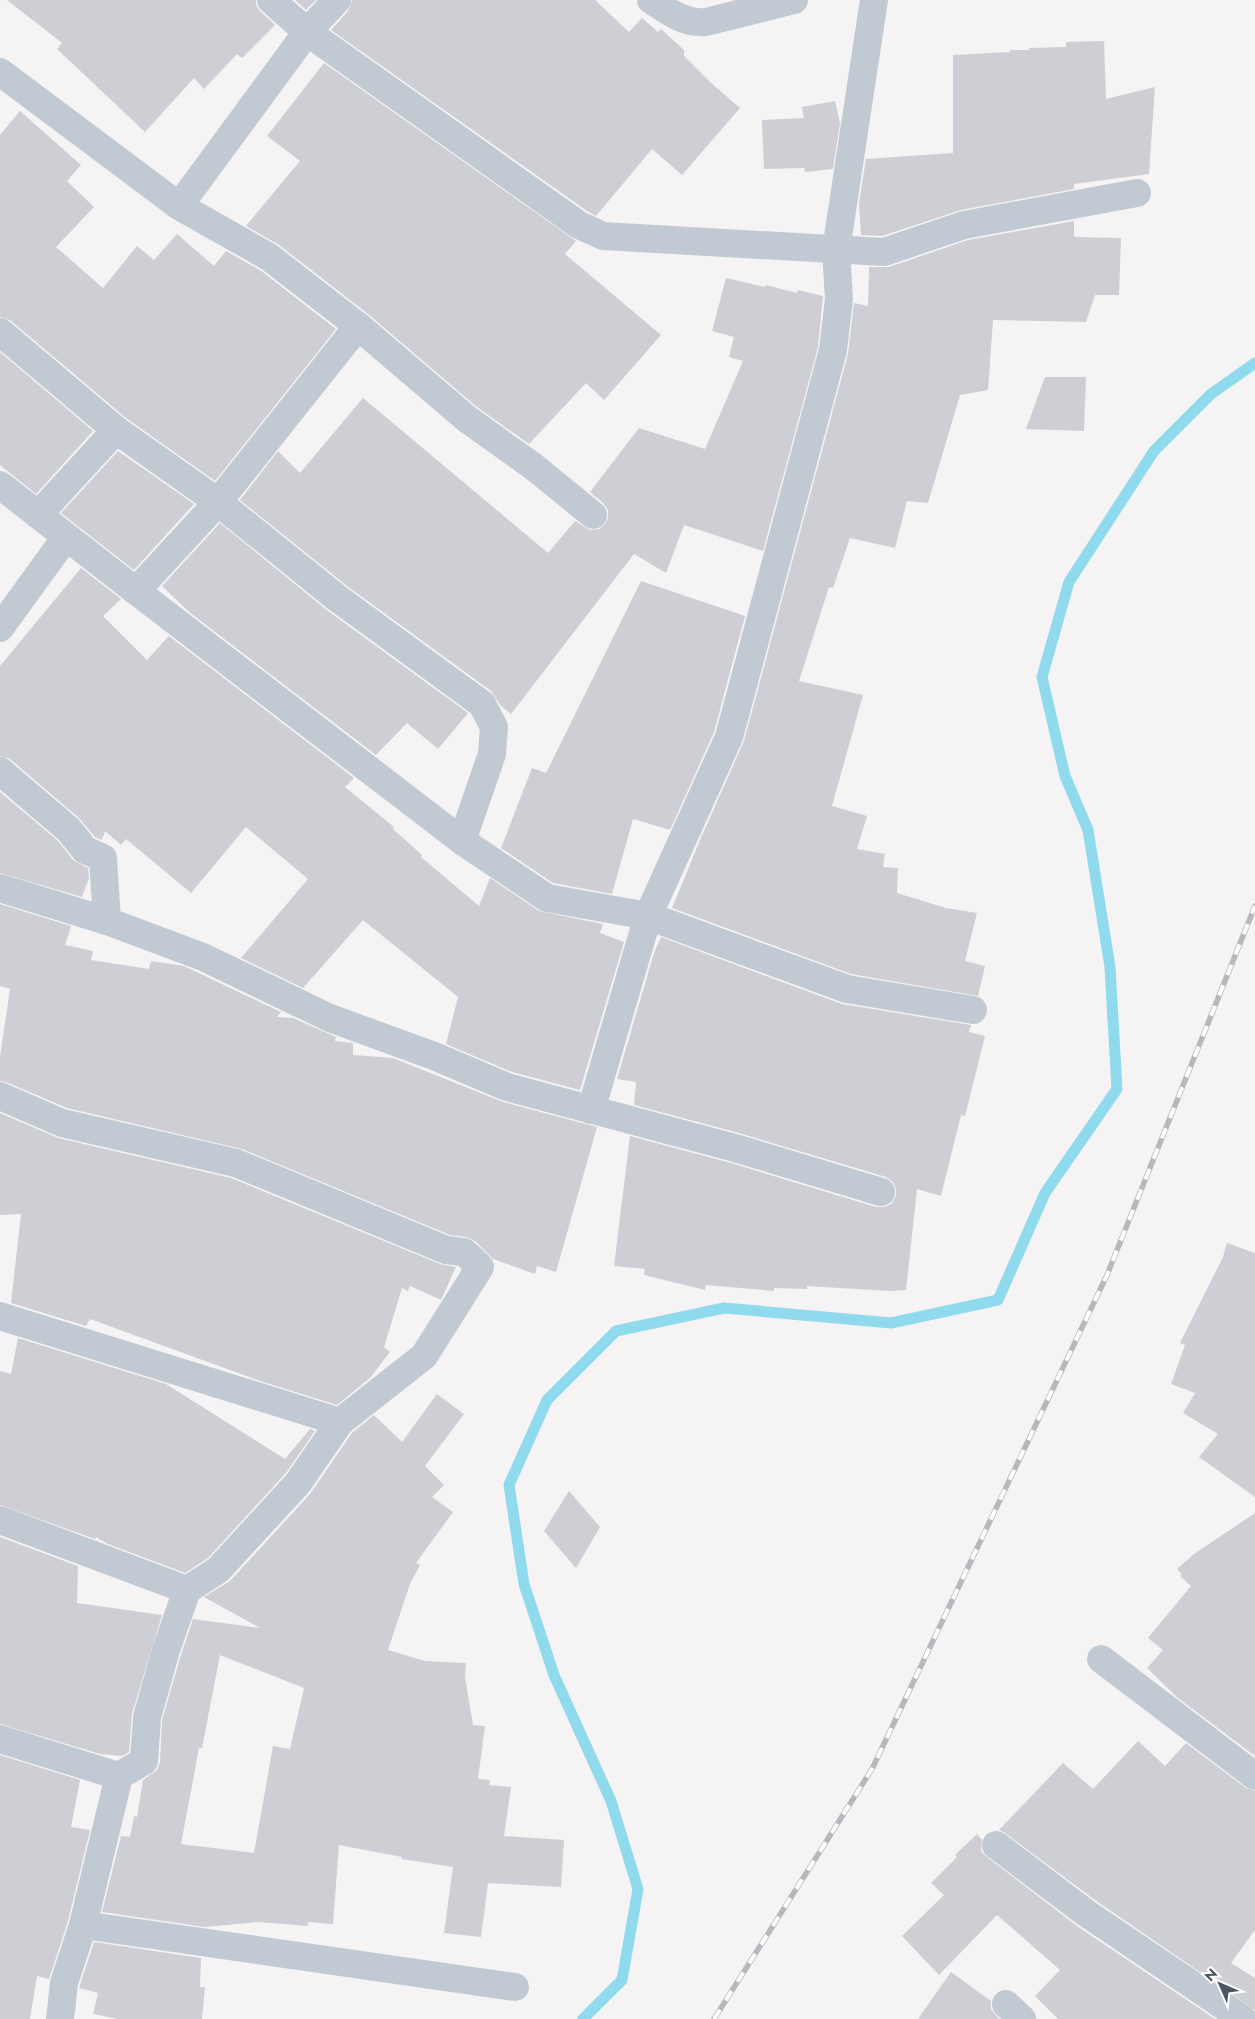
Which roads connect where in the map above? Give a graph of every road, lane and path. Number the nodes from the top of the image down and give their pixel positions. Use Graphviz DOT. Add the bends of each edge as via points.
graph roads {
  1 [pos="271,0"];
  2 [pos="337,0"];
  3 [pos="651,0"];
  4 [pos="794,0"];
  5 [pos="874,0"];
  6 [pos="306,32"];
  7 [pos="0,72"];
  8 [pos="1137,194"];
  9 [pos="179,206"];
  10 [pos="836,250"];
  11 [pos="358,326"];
  12 [pos="0,332"];
  13 [pos="116,430"];
  14 [pos="0,485"];
  15 [pos="218,502"];
  16 [pos="38,515"];
  17 [pos="593,515"];
  18 [pos="66,537"];
  19 [pos="136,591"];
  20 [pos="0,628"];
  21 [pos="0,771"];
  22 [pos="462,841"];
  23 [pos="0,888"];
  24 [pos="648,916"];
  25 [pos="107,921"];
  26 [pos="973,1010"];
  27 [pos="0,1096"];
  28 [pos="591,1110"];
  29 [pos="881,1192"];
  30 [pos="0,1316"];
  31 [pos="340,1422"];
  32 [pos="0,1520"];
  33 [pos="187,1590"];
  34 [pos="1102,1659"];
  35 [pos="0,1739"];
  36 [pos="119,1776"];
  37 [pos="1255,1776"];
  38 [pos="996,1845"];
  39 [pos="83,1924"];
  40 [pos="515,1987"];
  41 [pos="60,2019"];
  42 [pos="1243,2019"];
  1 -- 6 [label="street"];
  2 -- 6 [label="street"];
  3 -- 4 [label="street" via="695,23"];
  5 -- 10 [label="street"];
  6 -- 9 [label="street"];
  6 -- 10 [label="street" via="579,225 602,236"];
  7 -- 9 [label="street"];
  8 -- 10 [label="street" via="964,225 884,252"];
  9 -- 11 [label="street" via="269,257"];
  10 -- 24 [label="street" via="839,299 833,350 730,737"];
  11 -- 15 [label="street"];
  11 -- 17 [label="street" via="467,418"];
  12 -- 13 [label="street"];
  13 -- 15 [label="street"];
  13 -- 16 [label="street"];
  14 -- 16 [label="street"];
  15 -- 19 [label="street"];
  15 -- 22 [label="street" via="337,598 482,704 494,727 492,754"];
  16 -- 18 [label="street"];
  18 -- 19 [label="street"];
  18 -- 20 [label="street"];
  19 -- 22 [label="street"];
  21 -- 25 [label="street" via="69,830 86,850 103,858"];
  22 -- 24 [label="street" via="547,898"];
  23 -- 25 [label="street"];
  24 -- 26 [label="street" via="847,989"];
  24 -- 28 [label="street"];
  25 -- 28 [label="street" via="202,957 330,1018 507,1087"];
  27 -- 31 [label="street" via="62,1123 236,1163 446,1250 464,1252 480,1267 424,1356"];
  28 -- 29 [label="street" via="735,1148"];
  30 -- 31 [label="street"];
  31 -- 33 [label="street" via="298,1484 218,1570"];
  32 -- 33 [label="street"];
  33 -- 36 [label="street" via="147,1717 144,1761"];
  34 -- 37 [label="street"];
  35 -- 36 [label="street"];
  36 -- 39 [label="street"];
  38 -- 42 [label="street" via="1086,1913"];
  39 -- 40 [label="street"];
  39 -- 41 [label="street" via="64,1983"];
}
